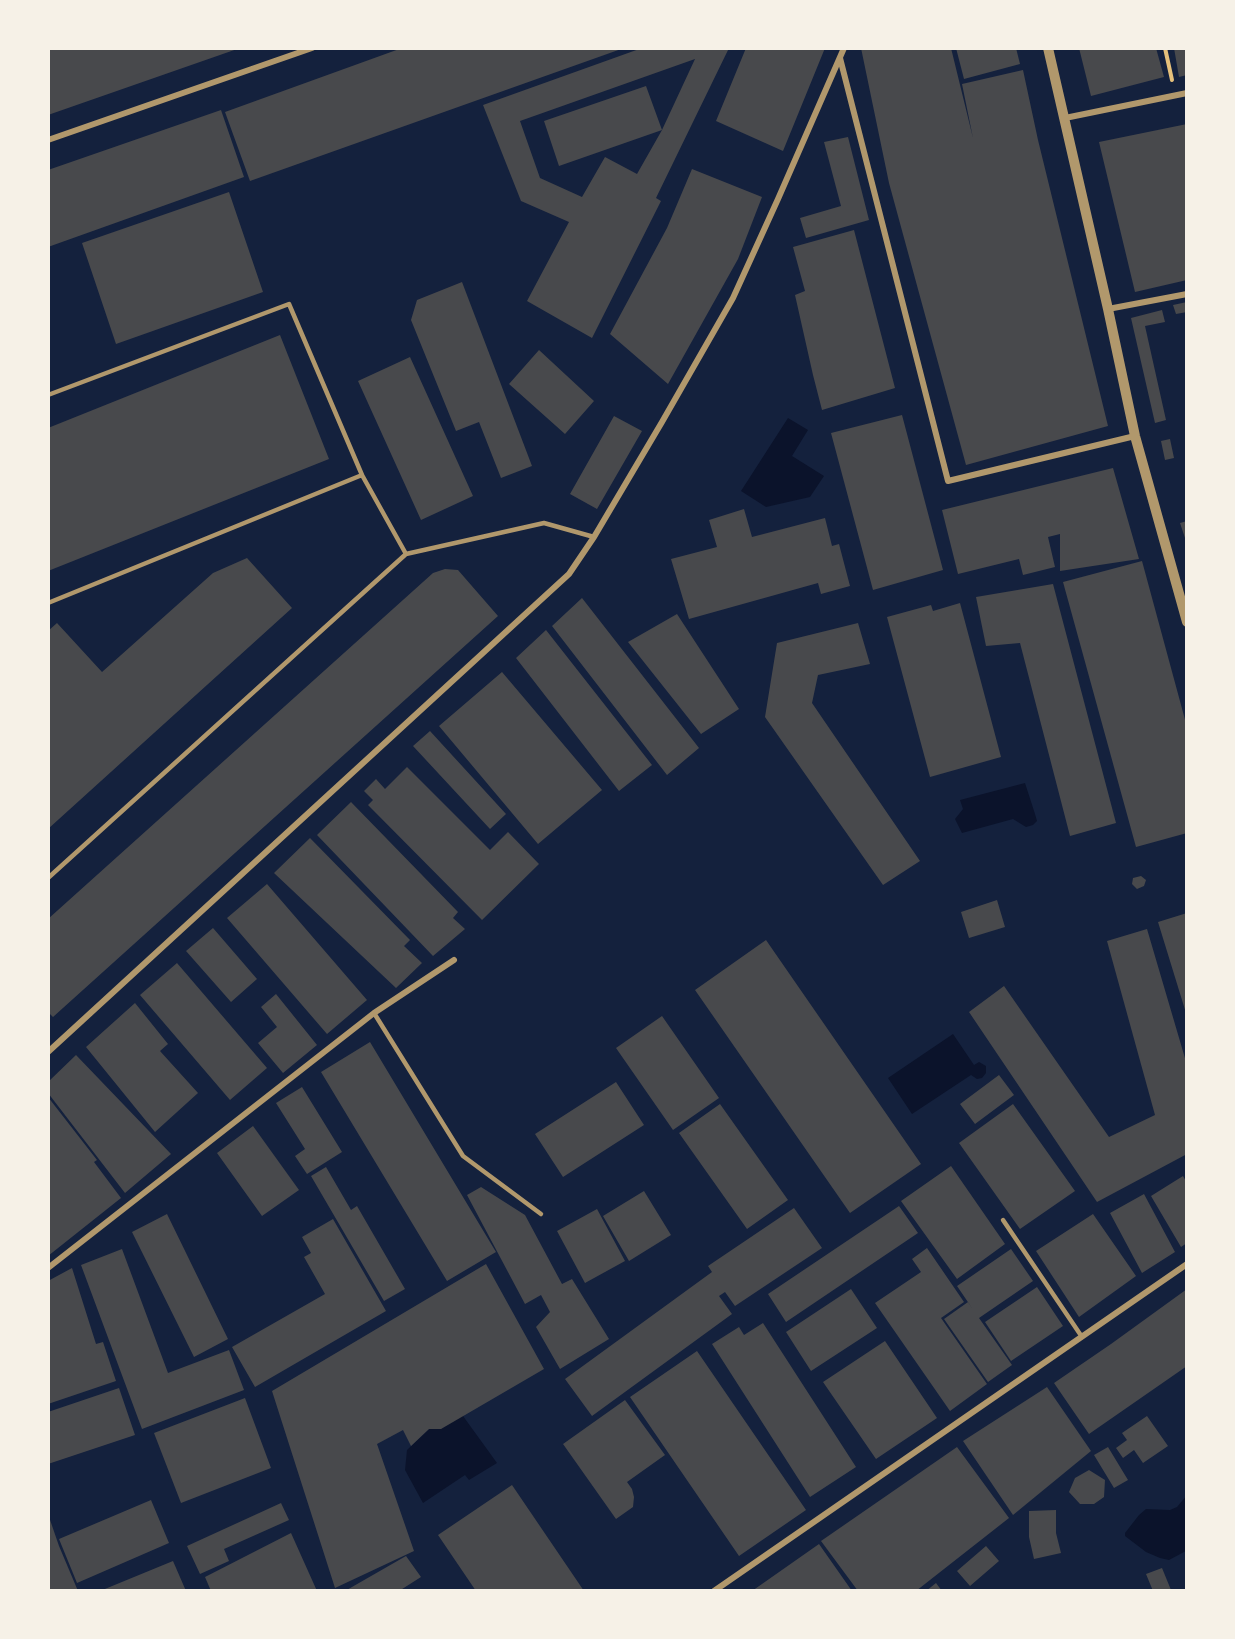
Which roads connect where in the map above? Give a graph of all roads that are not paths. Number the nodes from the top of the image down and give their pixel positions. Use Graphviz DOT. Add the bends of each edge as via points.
graph roads {
  1 [pos="312,48"];
  2 [pos="844,48"];
  3 [pos="1048,48"];
  4 [pos="840,57"];
  5 [pos="1187,93"];
  6 [pos="1065,118"];
  7 [pos="48,140"];
  8 [pos="1187,294"];
  9 [pos="1108,309"];
  10 [pos="48,395"];
  11 [pos="1135,436"];
  12 [pos="362,475"];
  13 [pos="594,537"];
  14 [pos="406,554"];
  15 [pos="48,603"];
  16 [pos="1187,622"];
  17 [pos="48,878"];
  18 [pos="454,960"];
  19 [pos="374,1013"];
  20 [pos="50,1048"];
  21 [pos="541,1214"];
  22 [pos="1003,1220"];
  23 [pos="1187,1264"];
  24 [pos="48,1268"];
  25 [pos="1082,1336"];
  26 [pos="714,1591"];
  1 -- 7 [label="street"];
  2 -- 4 [label="street"];
  3 -- 6 [label="street"];
  4 -- 11 [label="street" via="948,481"];
  4 -- 13 [label="street" via="733,298"];
  5 -- 6 [label="street"];
  6 -- 9 [label="street"];
  8 -- 9 [label="street"];
  9 -- 11 [label="street"];
  10 -- 12 [label="lane" via="289,304"];
  11 -- 16 [label="street"];
  12 -- 14 [label="lane"];
  12 -- 15 [label="lane"];
  13 -- 14 [label="lane" via="544,523"];
  13 -- 20 [label="street" via="569,574"];
  14 -- 17 [label="lane"];
  18 -- 19 [label="street"];
  19 -- 21 [label="lane" via="462,1156"];
  19 -- 24 [label="street"];
  22 -- 25 [label="lane"];
  23 -- 25 [label="street"];
  25 -- 26 [label="street"];
}
